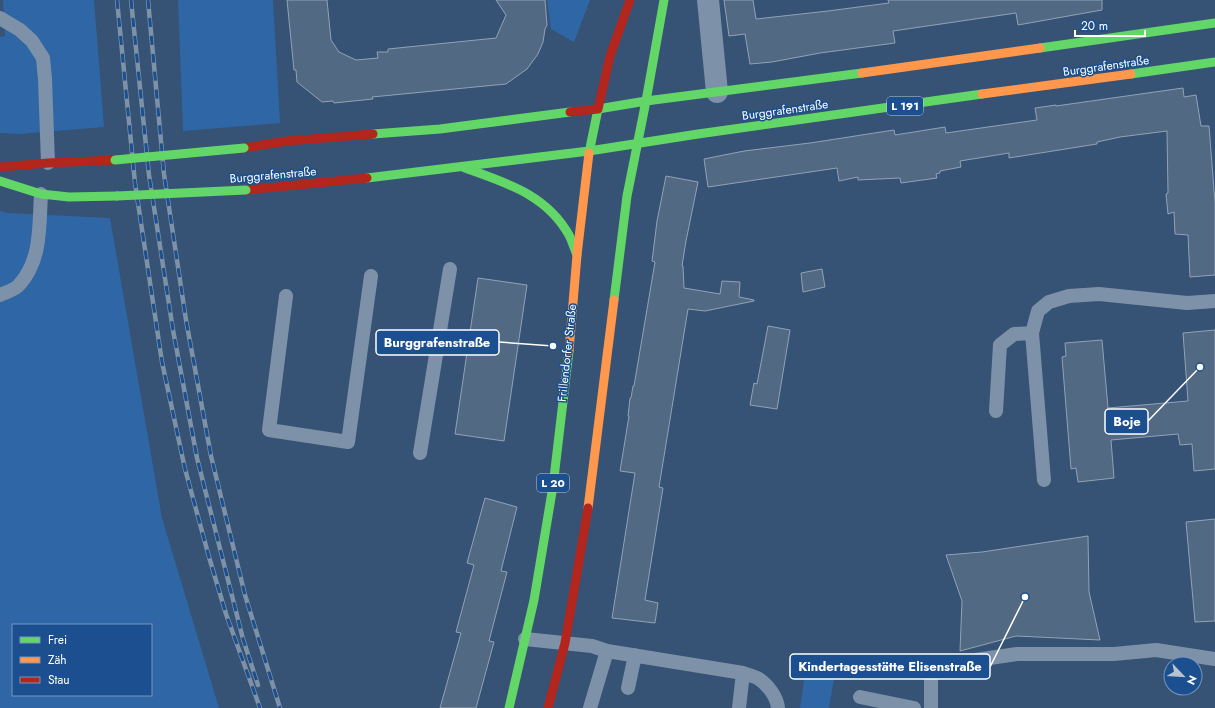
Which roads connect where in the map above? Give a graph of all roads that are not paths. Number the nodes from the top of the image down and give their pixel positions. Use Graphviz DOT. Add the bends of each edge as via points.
graph roads {
  1 [pos="630,0"];
  2 [pos="664,0"];
  3 [pos="708,0"];
  4 [pos="0,18"];
  5 [pos="1215,22"];
  6 [pos="1215,62"];
  7 [pos="717,92"];
  8 [pos="646,101"];
  9 [pos="598,109"];
  10 [pos="637,145"];
  11 [pos="589,151"];
  12 [pos="48,163"];
  13 [pos="462,166"];
  14 [pos="0,167"];
  15 [pos="0,181"];
  16 [pos="41,194"];
  17 [pos="577,255"];
  18 [pos="450,269"];
  19 [pos="371,276"];
  20 [pos="0,295"];
  21 [pos="286,296"];
  22 [pos="1215,301"];
  23 [pos="1032,333"];
  24 [pos="996,411"];
  25 [pos="420,453"];
  26 [pos="1044,480"];
  27 [pos="525,639"];
  28 [pos="565,643"];
  29 [pos="607,651"];
  30 [pos="635,655"];
  31 [pos="1215,659"];
  32 [pos="962,662"];
  33 [pos="743,673"];
  34 [pos="930,673"];
  35 [pos="628,688"];
  36 [pos="860,697"];
  37 [pos="509,708"];
  38 [pos="548,708"];
  39 [pos="590,708"];
  40 [pos="739,708"];
  41 [pos="778,708"];
  42 [pos="914,708"];
  43 [pos="931,708"];
  1 -- 9 [label="main road, Frillendorfer Straße" via="610,56"];
  2 -- 8 [label="main road"];
  3 -- 7 [label="street"];
  4 -- 12 [label="lane" via="32,41 43,58"];
  5 -- 7 [label="main road"];
  6 -- 10 [label="main road, Burggrafenstraße / L 191" via="698,134"];
  7 -- 8 [label="main road"];
  8 -- 9 [label="main road"];
  8 -- 10 [label="main road"];
  9 -- 11 [label="main road, Frillendorfer Straße / L 20"];
  9 -- 12 [label="main road, bridge" via="440,129 287,141 244,148 115,160"];
  10 -- 11 [label="main road, Burggrafenstraße / L 20"];
  10 -- 28 [label="main road" via="628,191 587,520"];
  11 -- 13 [label="main road, Burggrafenstraße / L 20"];
  11 -- 17 [label="main road, Frillendorfer Straße / L 20"];
  12 -- 14 [label="main road"];
  13 -- 16 [label="main road, Burggrafenstraße / L 20, bridge" via="246,190 69,197"];
  13 -- 17 [label="main road, L 20" via="523,190 543,202 562,224"];
  15 -- 16 [label="main road, Burggrafenstraße / L 20"];
  16 -- 20 [label="lane" via="38,247 33,264 19,286"];
  17 -- 27 [label="main road, Frillendorfer Straße / L 20" via="569,348 552,486 534,600"];
  18 -- 25 [label="lane"];
  19 -- 21 [label="lane" via="348,442 269,430"];
  22 -- 23 [label="lane" via="1187,303 1099,294 1069,296 1049,302 1038,311"];
  23 -- 24 [label="lane" via="1014,334 1000,345"];
  23 -- 26 [label="lane"];
  27 -- 28 [label="lane"];
  27 -- 37 [label="main road, Frillendorfer Straße / L 20"];
  28 -- 29 [label="lane" via="592,646"];
  28 -- 38 [label="main road"];
  29 -- 30 [label="lane"];
  29 -- 39 [label="lane"];
  30 -- 33 [label="lane"];
  30 -- 35 [label="lane"];
  31 -- 32 [label="lane" via="1156,650 1114,654 1017,654"];
  33 -- 40 [label="lane"];
  33 -- 41 [label="lane" via="759,679 769,688 777,700"];
  34 -- 43 [label="lane"];
  36 -- 42 [label="lane"];
}
